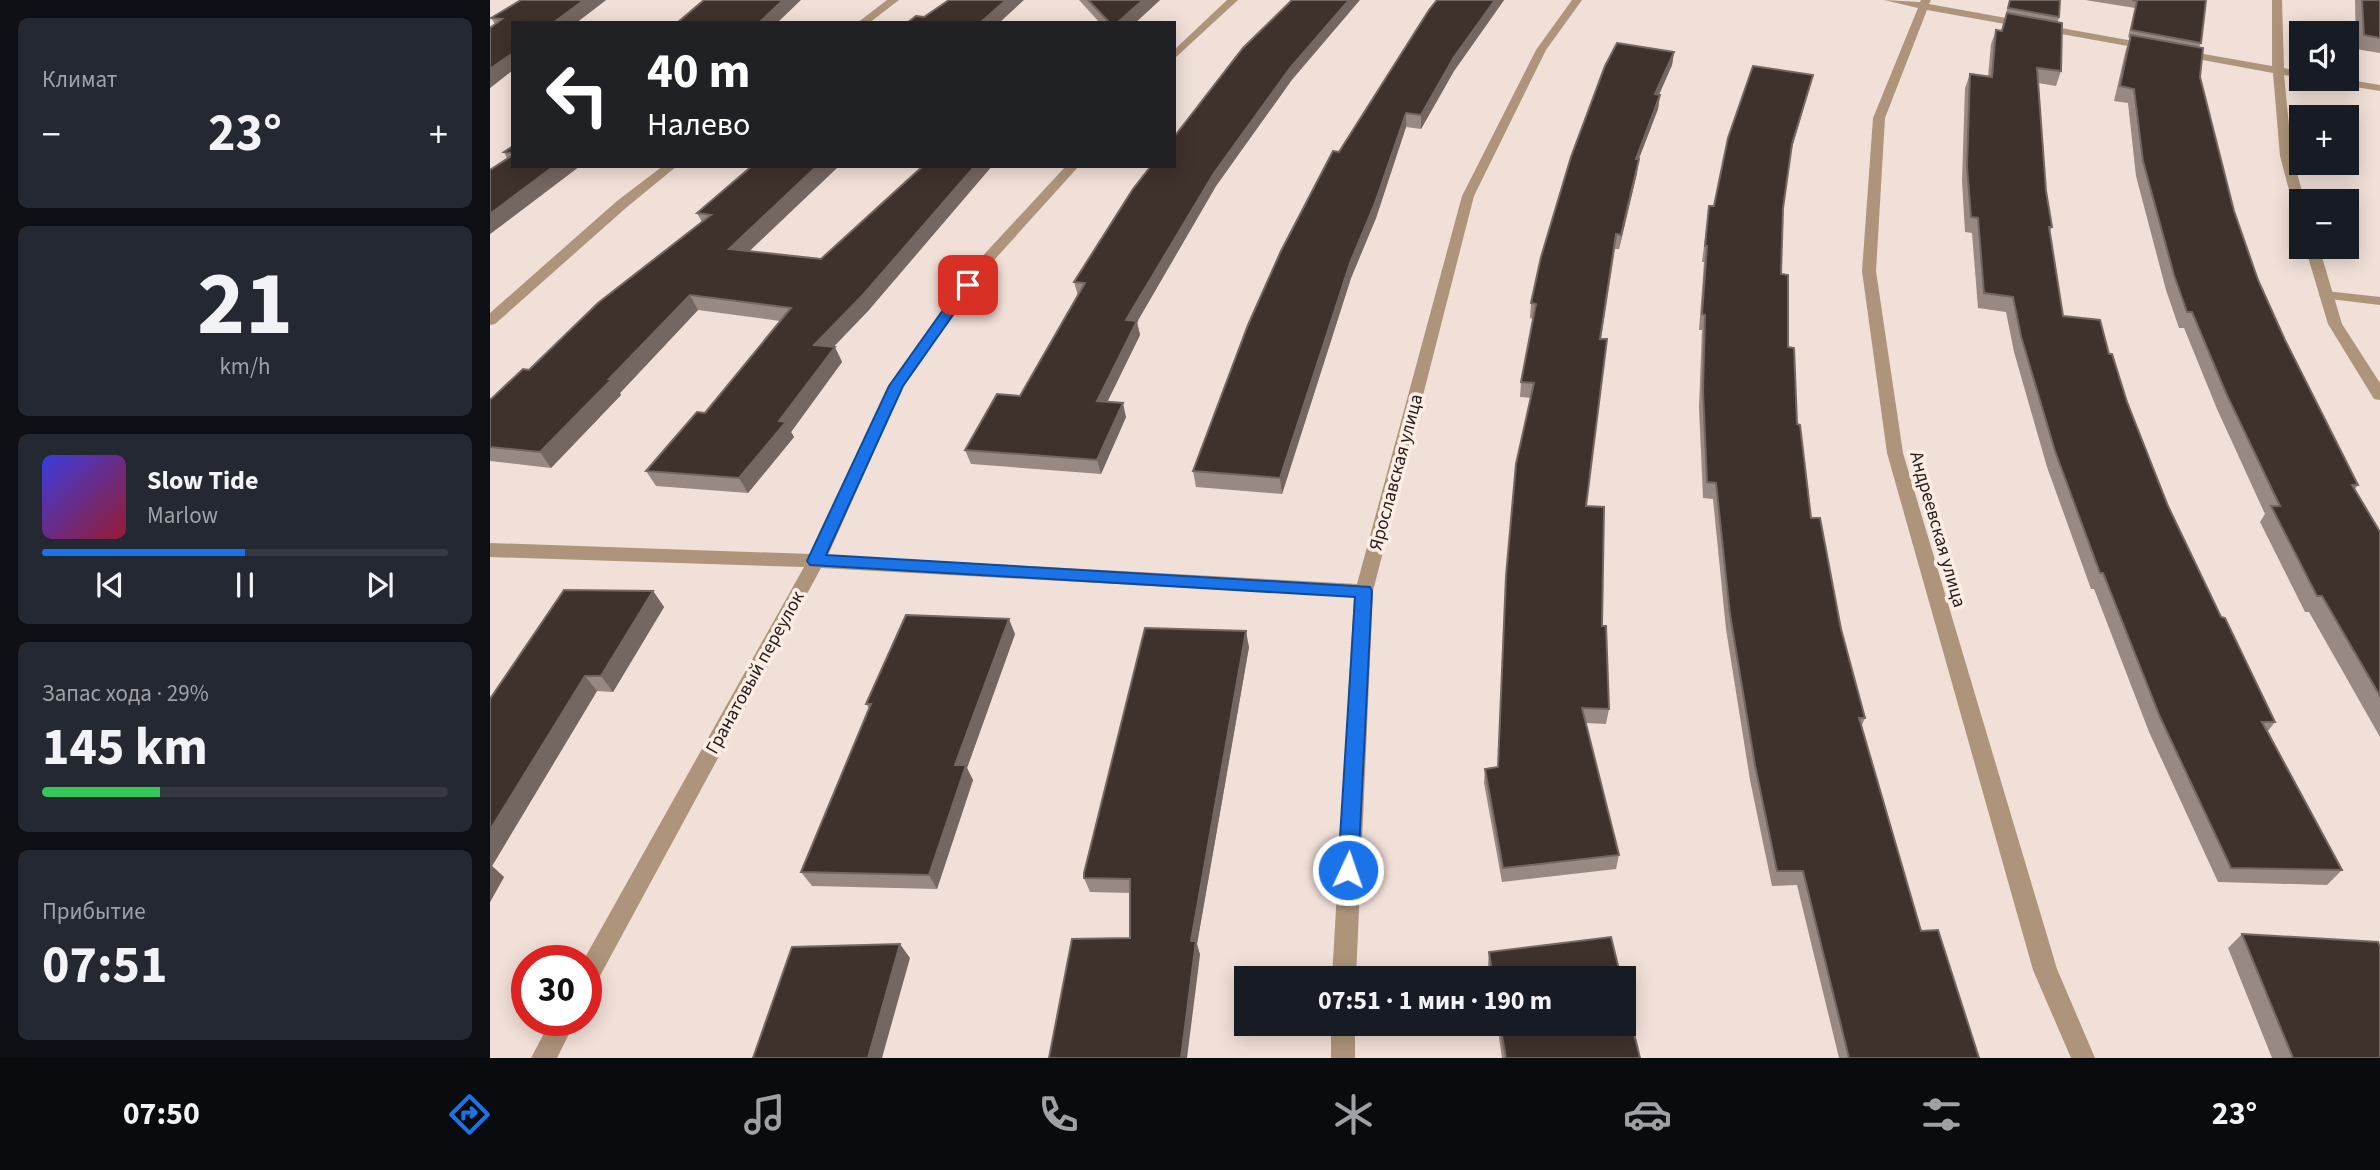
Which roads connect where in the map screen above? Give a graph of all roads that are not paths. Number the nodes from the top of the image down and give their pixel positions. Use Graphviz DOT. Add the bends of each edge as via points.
graph roads {
  1 [pos="894,0"];
  2 [pos="1233,0"];
  3 [pos="1577,0"];
  4 [pos="1889,0"];
  5 [pos="2277,0"];
  6 [pos="1924,2"];
  7 [pos="865,21"];
  8 [pos="2161,49"];
  9 [pos="2174,52"];
  10 [pos="1176,54"];
  11 [pos="2278,71"];
  12 [pos="2289,73"];
  13 [pos="2359,85"];
  14 [pos="2380,88"];
  15 [pos="668,168"];
  16 [pos="1071,168"];
  17 [pos="2295,189"];
  18 [pos="2316,259"];
  19 [pos="2326,295"];
  20 [pos="2380,301"];
  21 [pos="490,321"];
  22 [pos="2380,395"];
  23 [pos="490,550"];
  24 [pos="816,561"];
  25 [pos="1364,591"];
  26 [pos="602,950"];
  27 [pos="1344,966"];
  28 [pos="555,1036"];
  29 [pos="1343,1036"];
  30 [pos="543,1058"];
  31 [pos="1342,1058"];
  32 [pos="2083,1058"];
  1 -- 7 [label="street"];
  2 -- 10 [label="street"];
  3 -- 25 [label="street, Ярославская улица" via="1541,50 1468,196"];
  4 -- 6 [label="street"];
  5 -- 11 [label="street"];
  6 -- 8 [label="street"];
  6 -- 32 [label="street, Андреевская улица" via="1879,118 1869,271 1895,453 2045,970"];
  9 -- 11 [label="street"];
  11 -- 12 [label="street"];
  11 -- 17 [label="street" via="2286,156"];
  13 -- 14 [label="street"];
  15 -- 21 [label="street"];
  16 -- 24 [label="street, Гранатовый переулок" via="982,265 896,386"];
  18 -- 19 [label="street"];
  19 -- 20 [label="street"];
  19 -- 22 [label="street" via="2335,324"];
  23 -- 24 [label="street"];
  24 -- 25 [label="street"];
  24 -- 26 [label="street, Гранатовый переулок"];
  25 -- 27 [label="street, Ярославская улица"];
  28 -- 30 [label="street"];
  29 -- 31 [label="street"];
}
